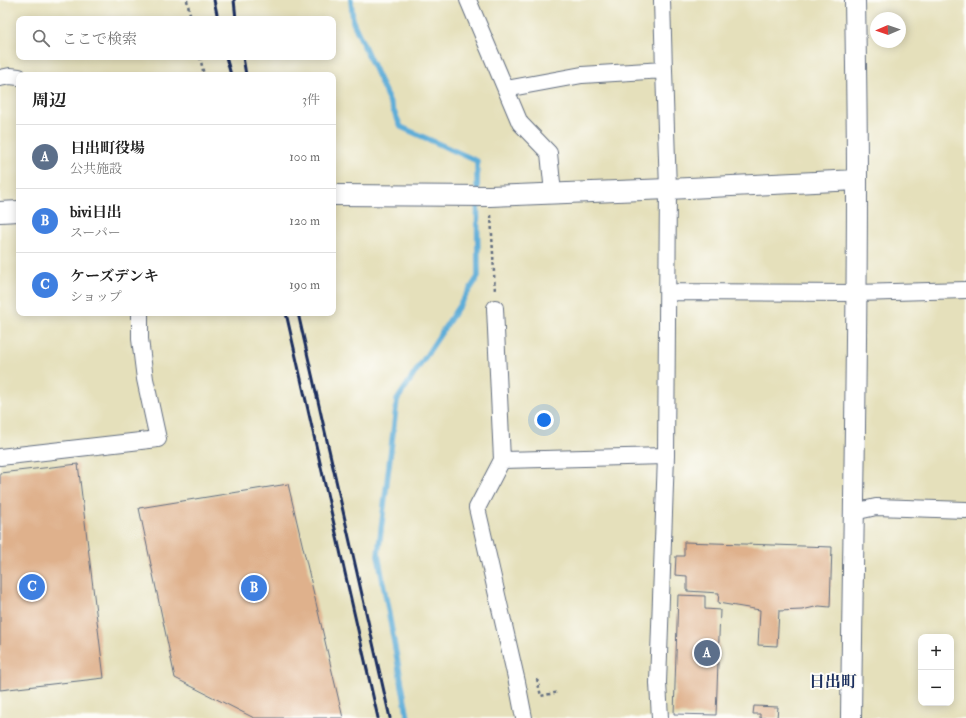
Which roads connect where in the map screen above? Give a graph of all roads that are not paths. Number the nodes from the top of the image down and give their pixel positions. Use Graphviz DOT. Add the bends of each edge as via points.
graph roads {
  1 [pos="468,0"];
  2 [pos="662,0"];
  3 [pos="856,0"];
  4 [pos="664,70"];
  5 [pos="16,77"];
  6 [pos="0,78"];
  7 [pos="506,89"];
  8 [pos="857,180"];
  9 [pos="668,189"];
  10 [pos="553,193"];
  11 [pos="336,195"];
  12 [pos="16,211"];
  13 [pos="0,212"];
  14 [pos="966,290"];
  15 [pos="668,292"];
  16 [pos="857,293"];
  17 [pos="495,308"];
  18 [pos="140,316"];
  19 [pos="666,456"];
  20 [pos="0,457"];
  21 [pos="502,460"];
  22 [pos="966,510"];
  23 [pos="854,512"];
  24 [pos="524,718"];
  25 [pos="660,718"];
  26 [pos="851,718"];
  1 -- 7 [label="street"];
  2 -- 4 [label="street"];
  3 -- 8 [label="street"];
  4 -- 7 [label="street" via="582,75"];
  4 -- 9 [label="street"];
  5 -- 6 [label="street"];
  7 -- 10 [label="street" via="520,123 549,153"];
  8 -- 9 [label="street"];
  8 -- 16 [label="street"];
  9 -- 10 [label="street"];
  9 -- 15 [label="street"];
  10 -- 11 [label="street" via="490,196"];
  12 -- 13 [label="street"];
  14 -- 16 [label="street"];
  15 -- 16 [label="street"];
  15 -- 19 [label="street"];
  16 -- 23 [label="street"];
  17 -- 21 [label="street"];
  18 -- 20 [label="street" via="145,379 158,439"];
  19 -- 21 [label="street"];
  19 -- 25 [label="street" via="658,683"];
  21 -- 24 [label="street" via="477,508"];
  22 -- 23 [label="street" via="876,506"];
  23 -- 26 [label="street"];
}
